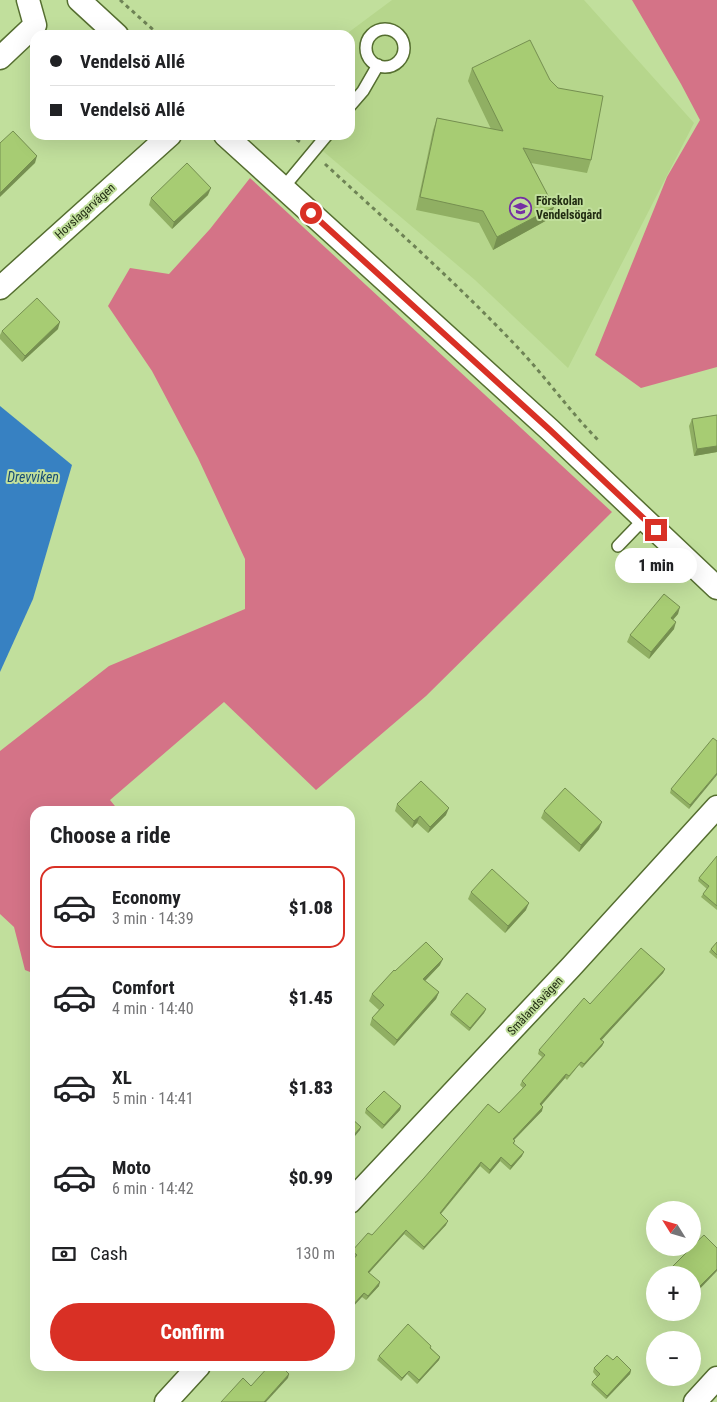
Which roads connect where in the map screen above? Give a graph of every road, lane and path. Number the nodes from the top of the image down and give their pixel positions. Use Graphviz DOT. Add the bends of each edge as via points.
graph roads {
  1 [pos="28,0"];
  2 [pos="79,0"];
  3 [pos="120,0"];
  4 [pos="112,30"];
  5 [pos="153,30"];
  6 [pos="0,58"];
  7 [pos="378,65"];
  8 [pos="355,100"];
  9 [pos="164,140"];
  10 [pos="230,140"];
  11 [pos="297,140"];
  12 [pos="322,140"];
  13 [pos="313,152"];
  14 [pos="283,188"];
  15 [pos="0,288"];
  16 [pos="601,443"];
  17 [pos="644,519"];
  18 [pos="618,546"];
  19 [pos="717,588"];
  20 [pos="717,807"];
  21 [pos="355,1197"];
  22 [pos="194,1371"];
  23 [pos="717,1378"];
  24 [pos="166,1402"];
  25 [pos="695,1402"];
  1 -- 6 [label="street" via="34,25"];
  2 -- 4 [label="street"];
  3 -- 5 [label="path"];
  7 -- 8 [label="lane"];
  9 -- 15 [label="street, Hovslagarvägen"];
  10 -- 14 [label="street"];
  11 -- 13 [label="path"];
  12 -- 13 [label="lane"];
  13 -- 14 [label="lane"];
  13 -- 16 [label="path" via="521,351"];
  14 -- 17 [label="street"];
  17 -- 18 [label="lane"];
  17 -- 19 [label="street"];
  20 -- 21 [label="street, Smålandsvägen"];
  22 -- 24 [label="street"];
  23 -- 25 [label="street"];
}
